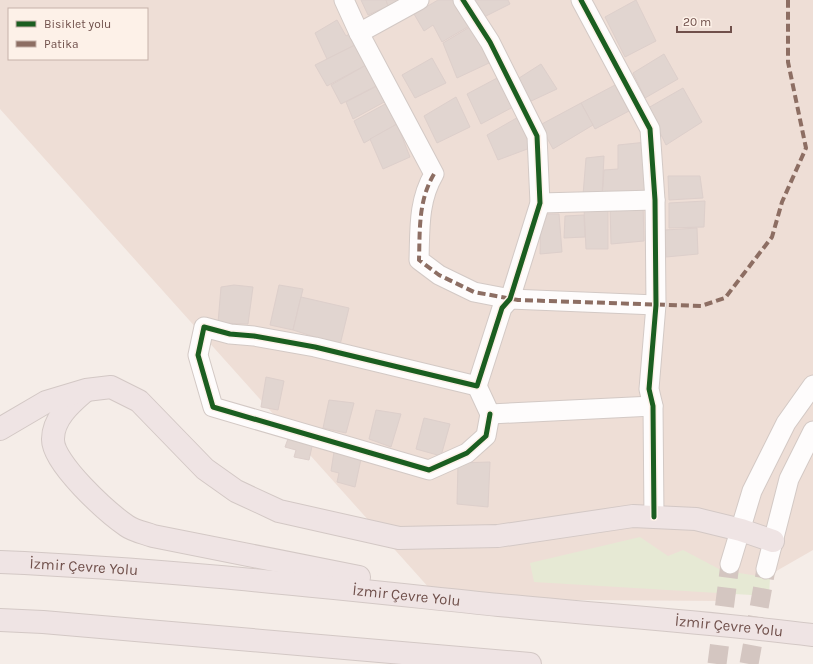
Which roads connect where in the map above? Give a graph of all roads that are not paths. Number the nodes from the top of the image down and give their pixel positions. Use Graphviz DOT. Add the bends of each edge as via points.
graph roads {
  1 [pos="344,0"];
  2 [pos="418,0"];
  3 [pos="463,0"];
  4 [pos="587,2"];
  5 [pos="359,33"];
  6 [pos="655,200"];
  7 [pos="540,203"];
  8 [pos="510,299"];
  9 [pos="656,305"];
  10 [pos="813,385"];
  11 [pos="477,386"];
  12 [pos="86,390"];
  13 [pos="653,406"];
  14 [pos="490,414"];
  15 [pos="0,428"];
  16 [pos="813,432"];
  17 [pos="654,517"];
  18 [pos="741,530"];
  19 [pos="773,541"];
  20 [pos="0,562"];
  21 [pos="730,564"];
  22 [pos="766,569"];
  23 [pos="500,605"];
  24 [pos="0,620"];
  25 [pos="813,635"];
  26 [pos="530,664"];
  1 -- 5 [label="street"];
  2 -- 5 [label="street"];
  3 -- 7 [label="street" via="490,42 537,136"];
  4 -- 6 [label="street" via="650,129"];
  5 -- 8 [label="street" via="434,174 427,186 421,207 419,260 439,275 474,292"];
  6 -- 7 [label="street"];
  6 -- 9 [label="street"];
  7 -- 8 [label="street"];
  8 -- 9 [label="street"];
  8 -- 11 [label="street" via="502,308"];
  9 -- 13 [label="street" via="650,389"];
  10 -- 18 [label="street" via="786,423 762,470 752,491"];
  11 -- 14 [label="street"];
  11 -- 14 [label="street" via="315,347 230,334 204,327 198,355 213,407 429,470 467,453 486,436"];
  12 -- 15 [label="highway" via="46,402"];
  12 -- 17 [label="highway" via="111,387 133,398 205,469 236,491 279,511 400,538 498,536 632,516"];
  12 -- 23 [label="highway" via="68,406 55,425 52,441 72,477 128,527 153,536"];
  13 -- 14 [label="street"];
  13 -- 17 [label="street"];
  16 -- 19 [label="street" via="789,479"];
  17 -- 18 [label="highway" via="696,519"];
  18 -- 19 [label="highway"];
  18 -- 21 [label="street"];
  19 -- 22 [label="street"];
  20 -- 23 [label="highway, İzmir Çevre Yolu" via="303,584"];
  23 -- 25 [label="highway, İzmir Çevre Yolu" via="717,623"];
  24 -- 26 [label="highway"];
}
